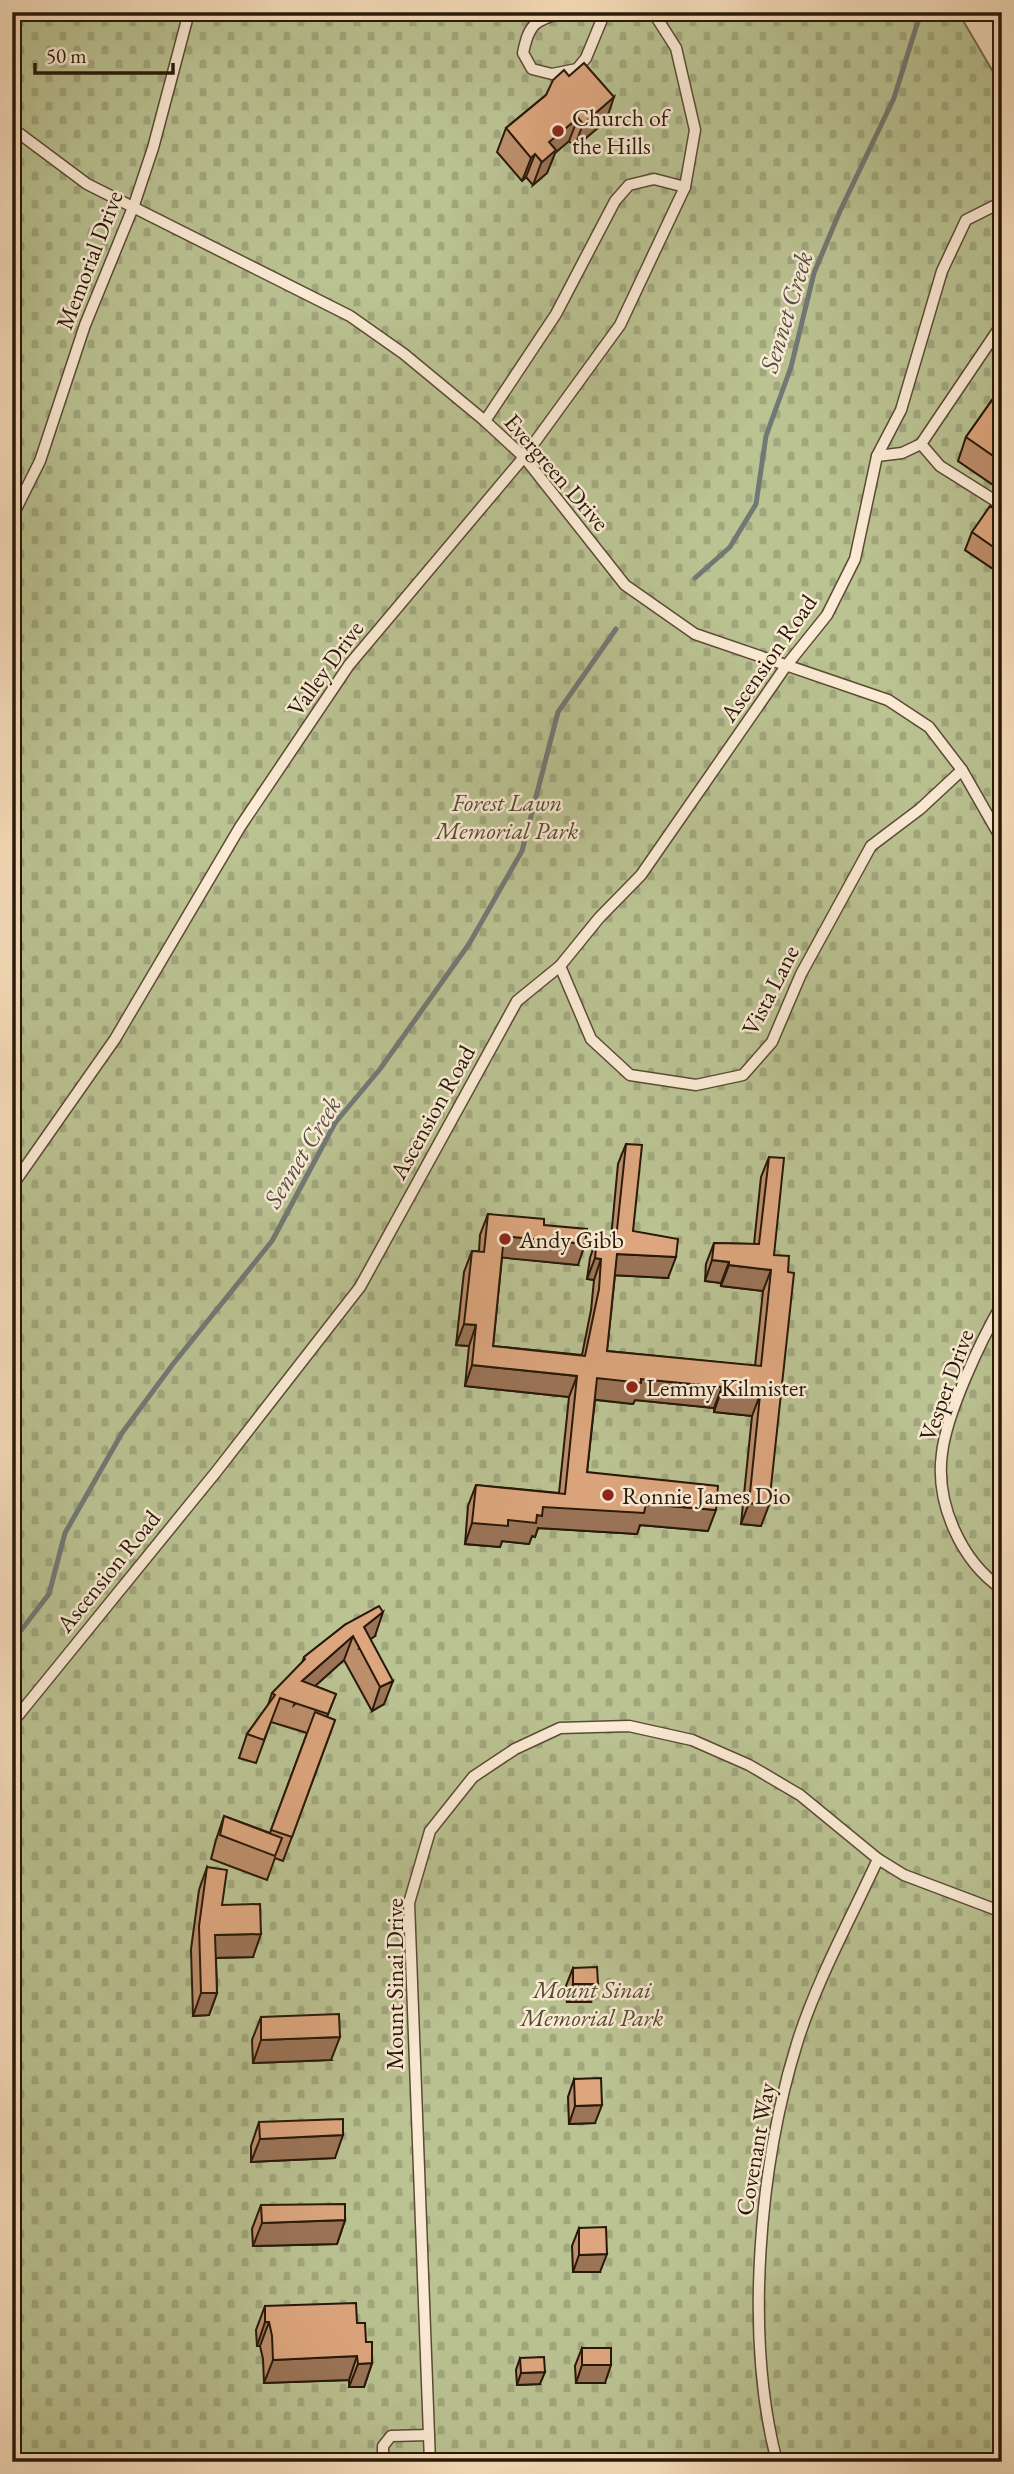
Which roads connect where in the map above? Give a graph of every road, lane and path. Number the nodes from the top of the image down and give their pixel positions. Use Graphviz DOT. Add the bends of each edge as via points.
graph roads {
  1 [pos="189,12"];
  2 [pos="563,12"];
  3 [pos="605,12"];
  4 [pos="653,12"];
  5 [pos="12,128"];
  6 [pos="685,187"];
  7 [pos="1002,202"];
  8 [pos="134,205"];
  9 [pos="1000,331"];
  10 [pos="485,421"];
  11 [pos="921,444"];
  12 [pos="877,456"];
  13 [pos="524,457"];
  14 [pos="1002,505"];
  15 [pos="12,517"];
  16 [pos="786,666"];
  17 [pos="962,770"];
  18 [pos="1002,840"];
  19 [pos="560,966"];
  20 [pos="12,1186"];
  21 [pos="1002,1304"];
  22 [pos="1002,1589"];
  23 [pos="12,1723"];
  24 [pos="878,1860"];
  25 [pos="1002,1912"];
  26 [pos="429,2435"];
  27 [pos="383,2462"];
  28 [pos="430,2462"];
  29 [pos="777,2462"];
  1 -- 8 [label="lane, Memorial Drive"];
  2 -- 3 [label="lane" via="540,19 527,31 523,53 532,69 552,74 578,69"];
  4 -- 6 [label="lane, Valley Drive" via="676,48 695,130"];
  5 -- 8 [label="lane, Evergreen Drive" via="87,184"];
  6 -- 10 [label="lane" via="654,179 629,185 615,201 556,314"];
  6 -- 13 [label="lane, Valley Drive" via="620,325"];
  7 -- 12 [label="lane, Ascension Road" via="966,220 942,271 901,410"];
  8 -- 10 [label="lane, Evergreen Drive" via="350,316"];
  8 -- 15 [label="lane, Memorial Drive" via="85,325 40,461"];
  9 -- 11 [label="lane"];
  10 -- 13 [label="lane, Evergreen Drive"];
  11 -- 12 [label="lane" via="902,453"];
  11 -- 14 [label="lane" via="940,466"];
  12 -- 16 [label="lane, Ascension Road" via="855,559 827,615"];
  13 -- 16 [label="lane, Evergreen Drive" via="625,585 695,634"];
  13 -- 20 [label="lane, Valley Drive" via="349,665 240,827 115,1039"];
  16 -- 17 [label="lane, Evergreen Drive" via="888,700 929,727"];
  16 -- 19 [label="lane, Ascension Road" via="641,875"];
  17 -- 18 [label="lane, Evergreen Drive"];
  17 -- 19 [label="lane, Vista Lane" via="871,846 801,974 772,1042 743,1074 696,1085 630,1075 591,1039"];
  19 -- 23 [label="lane, Ascension Road" via="517,1001 360,1287"];
  21 -- 22 [label="lane, Vesper Drive" via="960,1395 942,1453 943,1498 958,1540 987,1579"];
  24 -- 25 [label="lane, Mount Sinai Drive" via="904,1875"];
  24 -- 26 [label="lane, Mount Sinai Drive" via="800,1795 749,1765 692,1740 629,1726 560,1728 514,1749 473,1777 430,1831 410,1903"];
  24 -- 29 [label="lane, Covenant Way" via="799,2039 776,2125 763,2220 760,2297 762,2378"];
  26 -- 27 [label="lane" via="391,2436 383,2446"];
  26 -- 28 [label="lane, Mount Sinai Drive"];
}
